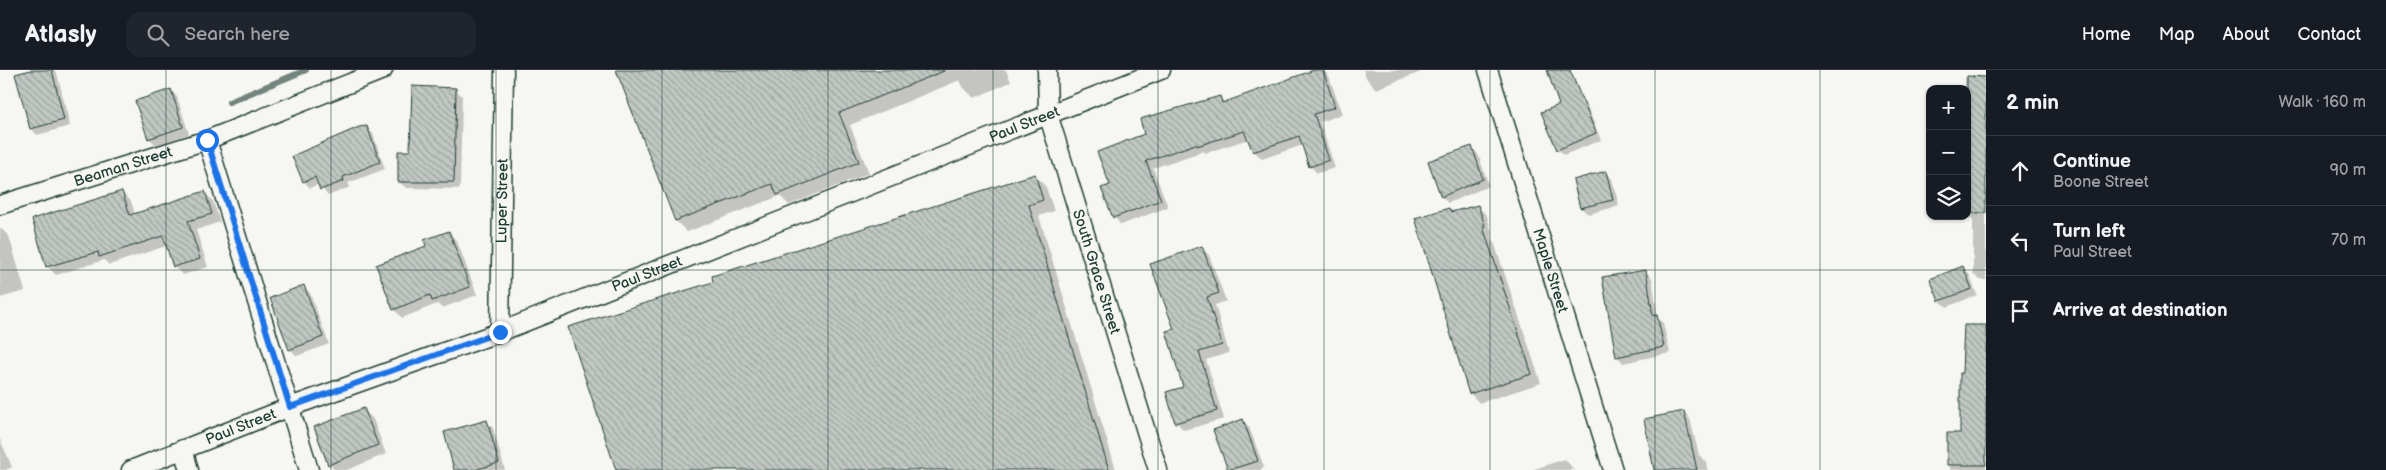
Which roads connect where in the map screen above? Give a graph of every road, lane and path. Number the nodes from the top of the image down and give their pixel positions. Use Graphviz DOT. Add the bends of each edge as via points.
graph roads {
  1 [pos="383,70"];
  2 [pos="504,70"];
  3 [pos="1047,70"];
  4 [pos="1161,70"];
  5 [pos="1488,70"];
  6 [pos="1048,114"];
  7 [pos="207,140"];
  8 [pos="0,205"];
  9 [pos="500,332"];
  10 [pos="290,407"];
  11 [pos="183,450"];
  12 [pos="131,470"];
  13 [pos="189,470"];
  14 [pos="309,470"];
  15 [pos="1158,470"];
  16 [pos="1613,470"];
  1 -- 7 [label="street, Beaman Street"];
  2 -- 9 [label="street, Luper Street"];
  3 -- 6 [label="street, South Grace Street"];
  4 -- 6 [label="street, Paul Street"];
  5 -- 16 [label="street, Maple Street"];
  6 -- 9 [label="street, Paul Street"];
  6 -- 15 [label="street, South Grace Street"];
  7 -- 8 [label="street, Beaman Street"];
  7 -- 10 [label="street"];
  9 -- 10 [label="street, Paul Street"];
  10 -- 11 [label="street, Paul Street"];
  10 -- 14 [label="street"];
  11 -- 12 [label="street, Paul Street"];
  11 -- 13 [label="street"];
}
